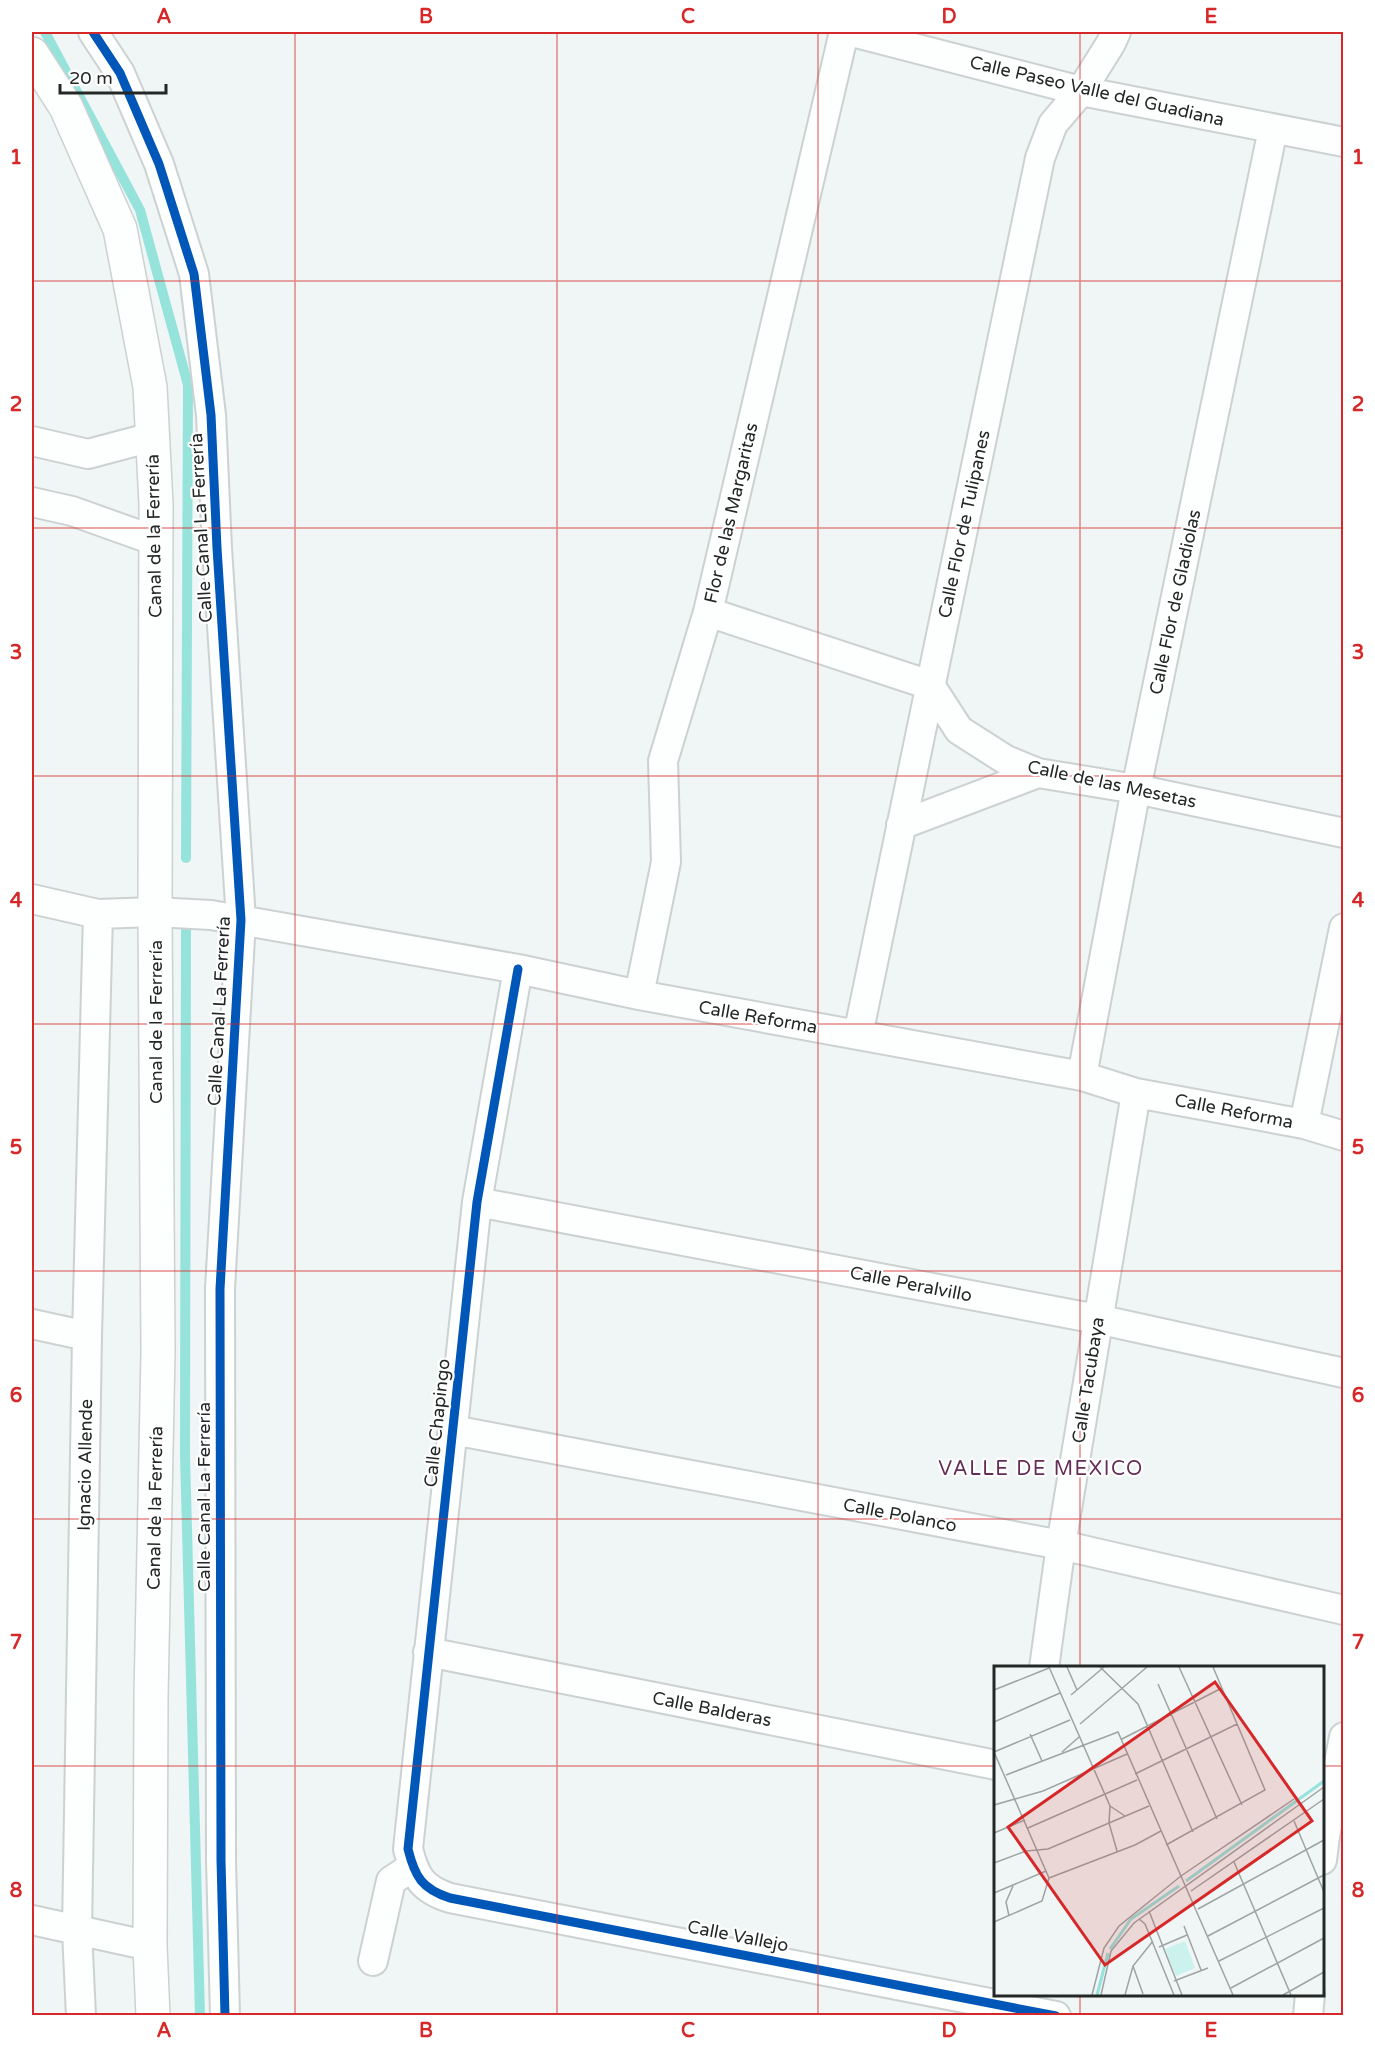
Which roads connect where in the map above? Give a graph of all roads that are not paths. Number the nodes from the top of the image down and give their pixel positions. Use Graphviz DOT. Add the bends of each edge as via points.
graph roads {
  1 [pos="93,32"];
  2 [pos="844,32"];
  3 [pos="852,32"];
  4 [pos="1116,32"];
  5 [pos="902,38"];
  6 [pos="32,54"];
  7 [pos="1081,91"];
  8 [pos="1273,129"];
  9 [pos="1343,138"];
  10 [pos="152,437"];
  11 [pos="32,441"];
  12 [pos="32,502"];
  13 [pos="156,542"];
  14 [pos="708,612"];
  15 [pos="930,685"];
  16 [pos="1038,772"];
  17 [pos="1136,789"];
  18 [pos="901,825"];
  19 [pos="1344,833"];
  20 [pos="32,899"];
  21 [pos="162,912"];
  22 [pos="98,914"];
  23 [pos="241,920"];
  24 [pos="1344,928"];
  25 [pos="518,969"];
  26 [pos="639,995"];
  27 [pos="858,1035"];
  28 [pos="1082,1076"];
  29 [pos="1136,1093"];
  30 [pos="1304,1124"];
  31 [pos="1344,1136"];
  32 [pos="477,1202"];
  33 [pos="1097,1319"];
  34 [pos="32,1324"];
  35 [pos="87,1336"];
  36 [pos="1344,1373"];
  37 [pos="453,1430"];
  38 [pos="1061,1545"];
  39 [pos="1344,1610"];
  40 [pos="428,1652"];
  41 [pos="1044,1666"];
  42 [pos="1344,1737"];
  43 [pos="994,1765"];
  44 [pos="1328,1843"];
  45 [pos="416,1874"];
  46 [pos="32,1920"];
  47 [pos="77,1931"];
  48 [pos="150,1946"];
  49 [pos="373,1960"];
  50 [pos="994,1994"];
  51 [pos="1000,1996"];
  52 [pos="1310,1996"];
  53 [pos="81,2016"];
  54 [pos="153,2016"];
  55 [pos="225,2016"];
  56 [pos="1056,2016"];
  57 [pos="1308,2016"];
  1 -- 23 [label="street, Calle Canal La Ferrería" via="120,73 159,164 194,274 211,415"];
  2 -- 14 [label="street, Flor de las Margaritas"];
  3 -- 5 [label="street, Calle Paseo Valle del Guadiana"];
  4 -- 7 [label="street, Calle Flor de Tulipanes"];
  5 -- 7 [label="street, Calle Paseo Valle del Guadiana"];
  6 -- 10 [label="street, Canal de la Ferrería" via="66,107 120,229 150,387"];
  7 -- 8 [label="street, Calle Paseo Valle del Guadiana"];
  7 -- 15 [label="street, Calle Flor de Tulipanes" via="1053,124 1040,158"];
  8 -- 9 [label="street, Calle Paseo Valle del Guadiana"];
  8 -- 17 [label="street, Calle Flor de Gladiolas"];
  10 -- 11 [label="street" via="88,454"];
  10 -- 13 [label="street, Canal de la Ferrería"];
  12 -- 13 [label="street" via="72,511"];
  13 -- 21 [label="street, Canal de la Ferrería"];
  14 -- 15 [label="street"];
  14 -- 26 [label="street, Flor de las Margaritas" via="663,761 666,862"];
  15 -- 16 [label="street, Calle de las Mesetas" via="959,730 1006,760"];
  15 -- 18 [label="street, Calle Flor de Tulipanes"];
  16 -- 17 [label="street, Calle de las Mesetas"];
  16 -- 18 [label="street"];
  17 -- 19 [label="street, Calle de las Mesetas"];
  17 -- 28 [label="street, Calle Flor de Gladiolas"];
  18 -- 27 [label="street, Calle Flor de Tulipanes"];
  20 -- 22 [label="street, Calle Reforma"];
  21 -- 22 [label="street, Calle Reforma"];
  21 -- 23 [label="street, Calle Reforma"];
  21 -- 48 [label="street, Canal de la Ferrería"];
  22 -- 35 [label="street, Ignacio Allende"];
  23 -- 25 [label="street, Calle Reforma"];
  23 -- 55 [label="street, Calle Canal La Ferrería" via="220,1289"];
  24 -- 30 [label="street"];
  25 -- 26 [label="street, Calle Reforma"];
  25 -- 32 [label="street, Calle Chapingo"];
  26 -- 27 [label="street, Calle Reforma"];
  27 -- 28 [label="street, Calle Reforma"];
  28 -- 29 [label="street, Calle Reforma"];
  29 -- 30 [label="street, Calle Reforma"];
  29 -- 33 [label="street, Calle Tacubaya"];
  30 -- 31 [label="street, Calle Reforma"];
  32 -- 33 [label="street, Calle Peralvillo"];
  32 -- 37 [label="street, Calle Chapingo"];
  33 -- 36 [label="street, Calle Peralvillo"];
  33 -- 38 [label="street, Calle Tacubaya"];
  34 -- 35 [label="street"];
  35 -- 47 [label="street, Ignacio Allende"];
  37 -- 38 [label="street, Calle Polanco"];
  37 -- 40 [label="street, Calle Chapingo"];
  38 -- 39 [label="street, Calle Polanco"];
  38 -- 41 [label="street, Calle Tacubaya"];
  40 -- 43 [label="street, Calle Balderas"];
  40 -- 45 [label="street, Calle Chapingo" via="408,1849"];
  42 -- 44 [label="street"];
  45 -- 49 [label="street" via="391,1881"];
  45 -- 50 [label="street, Calle Vallejo" via="433,1892 450,1898"];
  46 -- 47 [label="street"];
  47 -- 48 [label="street"];
  47 -- 53 [label="street, Ignacio Allende"];
  48 -- 54 [label="street, Canal de la Ferrería"];
  51 -- 56 [label="street, Calle Vallejo"];
  52 -- 57 [label="street"];
}
